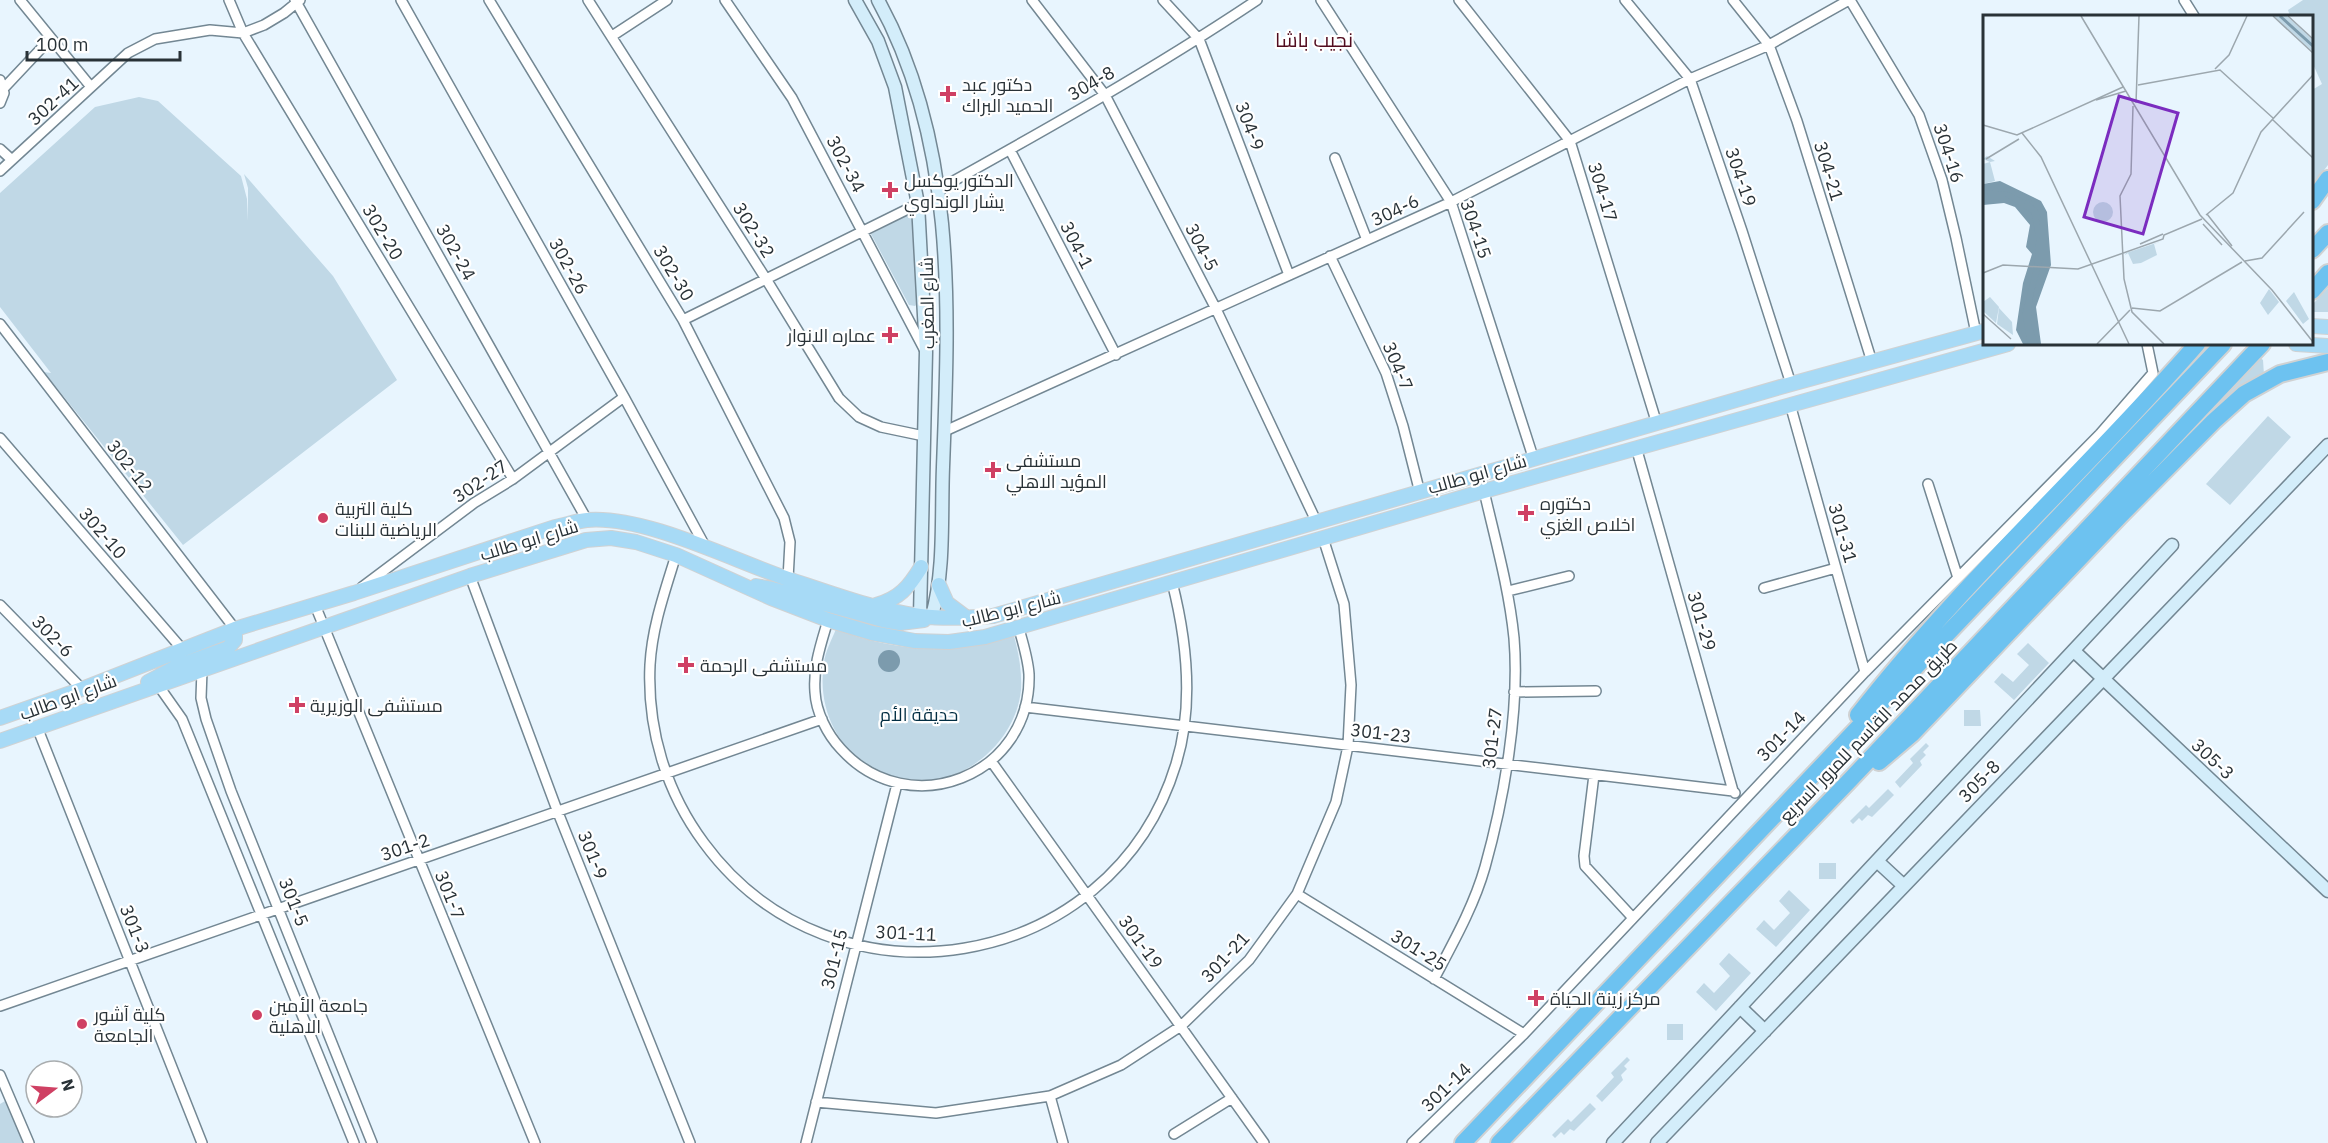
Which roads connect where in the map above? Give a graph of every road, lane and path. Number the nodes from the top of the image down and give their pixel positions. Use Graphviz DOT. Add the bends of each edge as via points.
graph roads {
  1 [pos="20,0"];
  2 [pos="229,0"];
  3 [pos="401,0"];
  4 [pos="489,0"];
  5 [pos="588,0"];
  6 [pos="667,0"];
  7 [pos="725,0"];
  8 [pos="855,0"];
  9 [pos="878,0"];
  10 [pos="1032,0"];
  11 [pos="1163,0"];
  12 [pos="1257,0"];
  13 [pos="1321,0"];
  14 [pos="1459,0"];
  15 [pos="1625,0"];
  16 [pos="1733,0"];
  17 [pos="1850,0"];
  18 [pos="2184,0"];
  19 [pos="297,1"];
  20 [pos="2193,15"];
  21 [pos="243,33"];
  22 [pos="612,36"];
  23 [pos="51,38"];
  24 [pos="1199,39"];
  25 [pos="1769,45"];
  26 [pos="1690,79"];
  27 [pos="2,84"];
  28 [pos="91,87"];
  29 [pos="1105,95"];
  30 [pos="0,102"];
  31 [pos="1570,141"];
  32 [pos="0,149"];
  33 [pos="1010,150"];
  34 [pos="1335,158"];
  35 [pos="12,160"];
  36 [pos="0,171"];
  37 [pos="2328,179"];
  38 [pos="939,189"];
  39 [pos="2313,200"];
  40 [pos="1450,202"];
  41 [pos="918,204"];
  42 [pos="864,231"];
  43 [pos="2328,233"];
  44 [pos="1367,240"];
  45 [pos="2313,249"];
  46 [pos="1330,256"];
  47 [pos="2328,273"];
  48 [pos="1290,275"];
  49 [pos="766,279"];
  50 [pos="946,282"];
  51 [pos="924,283"];
  52 [pos="2313,290"];
  53 [pos="1216,309"];
  54 [pos="683,320"];
  55 [pos="0,324"];
  56 [pos="2313,326"];
  57 [pos="2328,327"];
  58 [pos="1980,332"];
  59 [pos="2004,345"];
  60 [pos="2147,345"];
  61 [pos="2196,345"];
  62 [pos="2222,345"];
  63 [pos="2261,345"];
  64 [pos="2312,345"];
  65 [pos="2328,346"];
  66 [pos="926,352"];
  67 [pos="1116,355"];
  68 [pos="1872,362"];
  69 [pos="2328,362"];
  70 [pos="1791,384"];
  71 [pos="624,397"];
  72 [pos="1790,404"];
  73 [pos="1657,424"];
  74 [pos="945,431"];
  75 [pos="924,436"];
  76 [pos="0,438"];
  77 [pos="2328,445"];
  78 [pos="1636,447"];
  79 [pos="548,453"];
  80 [pos="1534,460"];
  81 [pos="513,479"];
  82 [pos="1928,484"];
  83 [pos="1484,491"];
  84 [pos="1420,493"];
  85 [pos="587,520"];
  86 [pos="1317,524"];
  87 [pos="1323,538"];
  88 [pos="2172,545"];
  89 [pos="706,549"];
  90 [pos="676,555"];
  91 [pos="921,567"];
  92 [pos="1836,568"];
  93 [pos="470,576"];
  94 [pos="1569,576"];
  95 [pos="788,579"];
  96 [pos="1958,579"];
  97 [pos="1172,582"];
  98 [pos="742,585"];
  99 [pos="939,585"];
  100 [pos="1764,588"];
  101 [pos="1508,591"];
  102 [pos="354,593"];
  103 [pos="315,604"];
  104 [pos="0,605"];
  105 [pos="874,605"];
  106 [pos="924,618"];
  107 [pos="967,618"];
  108 [pos="828,620"];
  109 [pos="324,626"];
  110 [pos="235,629"];
  111 [pos="1019,629"];
  112 [pos="949,642"];
  113 [pos="182,649"];
  114 [pos="2074,651"];
  115 [pos="202,670"];
  116 [pos="1865,672"];
  117 [pos="2102,679"];
  118 [pos="158,685"];
  119 [pos="82,689"];
  120 [pos="1596,691"];
  121 [pos="1514,692"];
  122 [pos="131,694"];
  123 [pos="1025,707"];
  124 [pos="90,708"];
  125 [pos="0,718"];
  126 [pos="822,719"];
  127 [pos="1184,725"];
  128 [pos="37,727"];
  129 [pos="0,741"];
  130 [pos="1348,746"];
  131 [pos="1833,753"];
  132 [pos="991,761"];
  133 [pos="1507,764"];
  134 [pos="666,772"];
  135 [pos="1594,775"];
  136 [pos="1848,782"];
  137 [pos="897,784"];
  138 [pos="231,791"];
  139 [pos="1733,791"];
  140 [pos="215,797"];
  141 [pos="1743,801"];
  142 [pos="557,810"];
  143 [pos="418,860"];
  144 [pos="1877,861"];
  145 [pos="1904,886"];
  146 [pos="2328,891"];
  147 [pos="1087,894"];
  148 [pos="1297,894"];
  149 [pos="279,909"];
  150 [pos="262,915"];
  151 [pos="1633,918"];
  152 [pos="854,945"];
  153 [pos="129,960"];
  154 [pos="1434,979"];
  155 [pos="0,1006"];
  156 [pos="1740,1007"];
  157 [pos="320,1011"];
  158 [pos="304,1016"];
  159 [pos="1181,1026"];
  160 [pos="1765,1031"];
  161 [pos="1524,1034"];
  162 [pos="0,1075"];
  163 [pos="1050,1096"];
  164 [pos="1232,1098"];
  165 [pos="816,1102"];
  166 [pos="358,1110"];
  167 [pos="343,1116"];
  168 [pos="1174,1134"];
  169 [pos="29,1143"];
  170 [pos="202,1143"];
  171 [pos="354,1143"];
  172 [pos="372,1143"];
  173 [pos="535,1143"];
  174 [pos="690,1143"];
  175 [pos="806,1143"];
  176 [pos="1063,1143"];
  177 [pos="1264,1143"];
  178 [pos="1412,1143"];
  179 [pos="1463,1143"];
  180 [pos="1499,1143"];
  181 [pos="1613,1143"];
  182 [pos="1657,1143"];
  1 -- 23 [label="street"];
  2 -- 21 [label="street, 302-20"];
  3 -- 71 [label="street, 302-26"];
  4 -- 54 [label="street, 302-30"];
  5 -- 22 [label="street, 302-32"];
  6 -- 22 [label="street"];
  7 -- 42 [label="street, 302-34" via="792,98"];
  8 -- 41 [label="street, شارع المغرب" via="878,41 895,87"];
  9 -- 38 [label="street, شارع المغرب" via="895,30 919,96"];
  10 -- 29 [label="street, 304-5"];
  11 -- 24 [label="street, 304-9"];
  12 -- 24 [label="street, 304-8"];
  13 -- 40 [label="street, 304-15"];
  14 -- 31 [label="street, 304-17"];
  15 -- 26 [label="street, 304-19"];
  16 -- 25 [label="street, 304-21"];
  17 -- 25 [label="street, 304-6"];
  17 -- 58 [label="street, 304-16" via="1919,115 1942,180"];
  18 -- 20 [label="street"];
  19 -- 21 [label="street, 302-41" via="264,25"];
  19 -- 79 [label="street, 302-24"];
  21 -- 28 [label="street, 302-41" via="210,30 155,39 128,53"];
  21 -- 81 [label="street, 302-20"];
  22 -- 49 [label="street, 302-32"];
  23 -- 27 [label="street"];
  23 -- 28 [label="street"];
  24 -- 29 [label="street, 304-8"];
  24 -- 48 [label="street, 304-9"];
  25 -- 26 [label="street, 304-6"];
  25 -- 68 [label="street, 304-21" via="1797,121"];
  26 -- 31 [label="street, 304-6"];
  26 -- 70 [label="street, 304-19"];
  27 -- 30 [label="street"];
  28 -- 35 [label="street, 302-41"];
  29 -- 33 [label="street, 304-8"];
  29 -- 53 [label="street, 304-5"];
  31 -- 40 [label="street, 304-6"];
  31 -- 73 [label="street, 304-17"];
  32 -- 35 [label="street"];
  33 -- 38 [label="street, 304-8"];
  33 -- 67 [label="street, 304-1"];
  34 -- 44 [label="street"];
  35 -- 36 [label="street, 302-41"];
  37 -- 39 [label="highway"];
  38 -- 50 [label="street, شارع المغرب"];
  40 -- 44 [label="street, 304-6"];
  40 -- 80 [label="street, 304-15"];
  41 -- 42 [label="street"];
  41 -- 51 [label="street, شارع المغرب"];
  42 -- 49 [label="street"];
  42 -- 66 [label="street, 302-34"];
  43 -- 45 [label="highway"];
  44 -- 46 [label="street, 304-6"];
  46 -- 48 [label="street, 304-6"];
  46 -- 84 [label="street, 304-7" via="1386,373"];
  47 -- 52 [label="highway"];
  48 -- 53 [label="street, 304-6"];
  49 -- 54 [label="street"];
  49 -- 75 [label="street, 302-32" via="839,398 859,417 881,427"];
  50 -- 51 [label="street"];
  50 -- 74 [label="street, شارع المغرب"];
  51 -- 66 [label="street, شارع المغرب"];
  53 -- 67 [label="street, 304-6"];
  53 -- 86 [label="street, 304-5"];
  54 -- 95 [label="street, 302-30" via="784,518 790,542"];
  55 -- 110 [label="street, 302-12"];
  56 -- 57 [label="main road"];
  58 -- 68 [label="main road, شارع ابو طالب"];
  59 -- 72 [label="main road, شارع ابو طالب"];
  60 -- 96 [label="street, 301-14" via="2153,373 2100,434"];
  61 -- 131 [label="highway" via="1905,659"];
  62 -- 131 [label="highway, طريق محمد القاسم للمرور السريع"];
  63 -- 136 [label="highway, طريق محمد القاسم للمرور السريع"];
  64 -- 65 [label="main road"];
  66 -- 75 [label="street, شارع المغرب"];
  67 -- 74 [label="street, 304-6"];
  68 -- 70 [label="main road, شارع ابو طالب"];
  69 -- 136 [label="highway" via="2280,374 2244,394 2120,516 1912,734"];
  70 -- 73 [label="main road, شارع ابو طالب"];
  71 -- 79 [label="street, 302-27"];
  71 -- 89 [label="street, 302-26"];
  72 -- 78 [label="main road, شارع ابو طالب"];
  72 -- 92 [label="street, 301-31"];
  73 -- 80 [label="main road, شارع ابو طالب"];
  74 -- 99 [label="street, شارع المغرب"];
  75 -- 91 [label="street, شارع المغرب"];
  76 -- 113 [label="street, 302-10"];
  77 -- 117 [label="street, 305-8"];
  78 -- 83 [label="main road, شارع ابو طالب"];
  78 -- 139 [label="street, 301-29"];
  79 -- 81 [label="street, 302-27"];
  79 -- 85 [label="street, 302-24"];
  80 -- 84 [label="main road, شارع ابو طالب"];
  81 -- 102 [label="street, 302-27"];
  82 -- 96 [label="street"];
  83 -- 87 [label="main road, شارع ابو طالب"];
  83 -- 101 [label="street, 301-27"];
  84 -- 86 [label="main road, شارع ابو طالب"];
  85 -- 89 [label="main road, شارع ابو طالب" via="635,525"];
  85 -- 102 [label="main road, شارع ابو طالب"];
  86 -- 107 [label="main road, شارع ابو طالب" via="1017,611"];
  87 -- 97 [label="main road, شارع ابو طالب"];
  87 -- 130 [label="street, 301-21" via="1344,604 1351,686"];
  88 -- 114 [label="street, 305-8"];
  89 -- 95 [label="main road, شارع ابو طالب"];
  90 -- 93 [label="main road, شارع ابو طالب" via="636,542 586,540"];
  90 -- 98 [label="main road, شارع ابو طالب"];
  90 -- 134 [label="street, 301-11" via="650,662 652,718"];
  91 -- 105 [label="main road" via="905,591"];
  91 -- 106 [label="street, شارع المغرب"];
  92 -- 100 [label="street"];
  92 -- 116 [label="street, 301-31"];
  93 -- 109 [label="main road, شارع ابو طالب"];
  93 -- 142 [label="street, 301-9"];
  94 -- 101 [label="street"];
  95 -- 105 [label="main road, شارع ابو طالب"];
  96 -- 116 [label="street, 301-14"];
  97 -- 111 [label="main road, شارع ابو طالب"];
  97 -- 127 [label="street, 301-11" via="1185,659"];
  98 -- 106 [label="main road" via="772,589 883,620"];
  98 -- 108 [label="main road, شارع ابو طالب"];
  99 -- 106 [label="street, شارع المغرب"];
  99 -- 107 [label="main road" via="947,603"];
  101 -- 121 [label="street, 301-27" via="1514,639"];
  102 -- 103 [label="main road, شارع ابو طالب"];
  103 -- 109 [label="street, 301-7"];
  103 -- 110 [label="main road, شارع ابو طالب"];
  104 -- 119 [label="street, 302-6"];
  105 -- 106 [label="main road, شارع ابو طالب"];
  106 -- 107 [label="main road, شارع ابو طالب"];
  106 -- 112 [label="main road" via="925,628 933,636"];
  108 -- 112 [label="main road, شارع ابو طالب" via="915,641"];
  108 -- 126 [label="street" via="815,666 815,694"];
  109 -- 115 [label="main road, شارع ابو طالب"];
  109 -- 143 [label="street, 301-7"];
  110 -- 113 [label="main road, شارع ابو طالب"];
  110 -- 122 [label="main road" via="235,640 228,648 167,671"];
  111 -- 112 [label="main road, شارع ابو طالب"];
  111 -- 123 [label="street" via="1029,672"];
  113 -- 119 [label="main road, شارع ابو طالب"];
  114 -- 117 [label="street, 305-3"];
  114 -- 144 [label="street, 305-8"];
  115 -- 118 [label="main road, شارع ابو طالب"];
  115 -- 138 [label="street, 301-5" via="201,698 206,719"];
  116 -- 141 [label="street, 301-14"];
  117 -- 145 [label="street, 305-8"];
  117 -- 146 [label="street, 305-3"];
  118 -- 122 [label="main road, شارع ابو طالب"];
  118 -- 140 [label="street, 301-5" via="182,718"];
  119 -- 124 [label="main road"];
  119 -- 125 [label="main road, شارع ابو طالب"];
  120 -- 121 [label="street"];
  121 -- 133 [label="street, 301-27"];
  122 -- 124 [label="main road, شارع ابو طالب"];
  123 -- 127 [label="street, 301-23"];
  123 -- 132 [label="street" via="1012,737"];
  124 -- 128 [label="main road, شارع ابو طالب"];
  126 -- 134 [label="street, 301-2"];
  126 -- 137 [label="street" via="851,760 875,776"];
  127 -- 130 [label="street, 301-23"];
  127 -- 147 [label="street, 301-11" via="1176,765 1152,819 1116,868"];
  128 -- 129 [label="main road, شارع ابو طالب"];
  128 -- 153 [label="street, 301-3"];
  130 -- 133 [label="street, 301-23"];
  130 -- 148 [label="street, 301-21" via="1336,802"];
  131 -- 179 [label="highway, طريق محمد القاسم للمرور السريع"];
  132 -- 137 [label="street" via="951,783 925,787"];
  132 -- 147 [label="street, 301-19"];
  133 -- 135 [label="street, 301-23"];
  133 -- 154 [label="street, 301-27" via="1484,868 1462,925"];
  134 -- 142 [label="street, 301-2"];
  134 -- 152 [label="street, 301-11" via="698,834 744,887 796,922"];
  135 -- 139 [label="street, 301-23"];
  135 -- 151 [label="street" via="1585,866"];
  136 -- 180 [label="highway, طريق محمد القاسم للمرور السريع"];
  137 -- 152 [label="street, 301-15"];
  138 -- 140 [label="street"];
  138 -- 149 [label="street, 301-5"];
  139 -- 141 [label="street, 301-29"];
  140 -- 150 [label="street, 301-5"];
  141 -- 151 [label="street, 301-14"];
  142 -- 143 [label="street, 301-2"];
  142 -- 174 [label="street, 301-9"];
  143 -- 149 [label="street, 301-2"];
  143 -- 173 [label="street, 301-7"];
  144 -- 145 [label="street"];
  144 -- 156 [label="street, 305-8"];
  145 -- 160 [label="street, 305-8"];
  147 -- 152 [label="street, 301-11" via="1042,923 976,947 924,953"];
  147 -- 159 [label="street, 301-19"];
  148 -- 154 [label="street, 301-25"];
  148 -- 159 [label="street, 301-21" via="1249,960"];
  149 -- 150 [label="street, 301-2"];
  149 -- 157 [label="street, 301-5"];
  150 -- 153 [label="street, 301-2"];
  150 -- 158 [label="street, 301-5"];
  151 -- 161 [label="street, 301-14"];
  152 -- 165 [label="street, 301-15"];
  153 -- 155 [label="street, 301-2"];
  153 -- 170 [label="street, 301-3"];
  154 -- 161 [label="street, 301-25"];
  156 -- 160 [label="street"];
  156 -- 181 [label="street, 305-8"];
  157 -- 158 [label="street"];
  157 -- 166 [label="street, 301-5"];
  158 -- 167 [label="street, 301-5"];
  159 -- 163 [label="street, 301-21" via="1121,1065"];
  159 -- 164 [label="street, 301-19"];
  160 -- 182 [label="street, 305-8"];
  161 -- 178 [label="street, 301-14"];
  162 -- 169 [label="street"];
  163 -- 165 [label="street, 301-21" via="936,1113"];
  163 -- 176 [label="street"];
  164 -- 168 [label="street"];
  164 -- 177 [label="street, 301-19"];
  165 -- 175 [label="street, 301-15"];
  166 -- 167 [label="street"];
  166 -- 172 [label="street, 301-5"];
  167 -- 171 [label="street, 301-5"];
}
